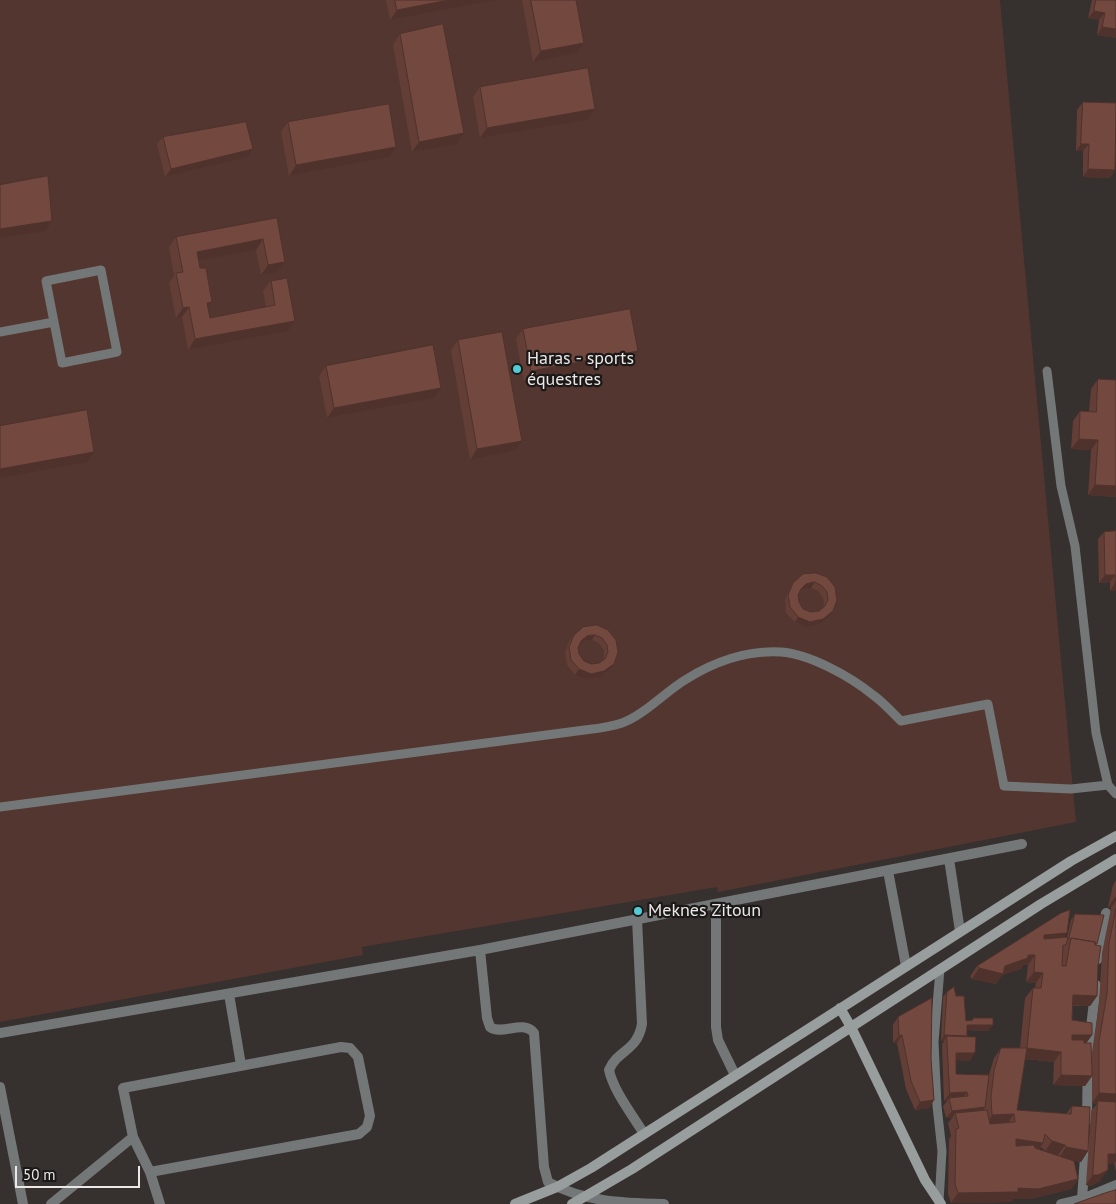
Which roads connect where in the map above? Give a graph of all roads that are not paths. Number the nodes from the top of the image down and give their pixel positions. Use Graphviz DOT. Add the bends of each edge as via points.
graph roads {
  1 [pos="54,322"];
  2 [pos="0,332"];
  3 [pos="1047,371"];
  4 [pos="1108,785"];
  5 [pos="1116,794"];
  6 [pos="0,807"];
  7 [pos="1116,836"];
  8 [pos="1022,844"];
  9 [pos="949,859"];
  10 [pos="1116,859"];
  11 [pos="888,872"];
  12 [pos="716,904"];
  13 [pos="1106,913"];
  14 [pos="637,919"];
  15 [pos="960,932"];
  16 [pos="480,950"];
  17 [pos="906,966"];
  18 [pos="940,969"];
  19 [pos="229,994"];
  20 [pos="840,1008"];
  21 [pos="851,1027"];
  22 [pos="0,1033"];
  23 [pos="241,1065"];
  24 [pos="735,1075"];
  25 [pos="0,1087"];
  26 [pos="644,1134"];
  27 [pos="133,1138"];
  28 [pos="150,1172"];
  29 [pos="1116,1185"];
  30 [pos="558,1187"];
  31 [pos="585,1197"];
  32 [pos="1082,1199"];
  33 [pos="940,1203"];
  34 [pos="23,1204"];
  35 [pos="51,1204"];
  36 [pos="160,1204"];
  37 [pos="515,1204"];
  38 [pos="572,1204"];
  39 [pos="664,1204"];
  40 [pos="1061,1204"];
  1 -- 1 [label="lane" via="46,281 101,270 117,352 62,363"];
  1 -- 2 [label="lane"];
  3 -- 4 [label="lane" via="1061,486 1075,546 1096,733"];
  4 -- 5 [label="lane"];
  4 -- 6 [label="lane" via="1071,789 1004,786 988,704 901,721 874,695 839,671 783,652 753,653 718,663 683,681 633,717 577,732"];
  7 -- 15 [label="main road"];
  8 -- 9 [label="street"];
  9 -- 11 [label="street"];
  9 -- 15 [label="street"];
  10 -- 18 [label="main road"];
  11 -- 12 [label="street"];
  11 -- 17 [label="street"];
  12 -- 14 [label="street"];
  12 -- 24 [label="street" via="716,1027 718,1040"];
  13 -- 32 [label="street" via="1098,955 1088,1052"];
  14 -- 16 [label="street"];
  14 -- 26 [label="street" via="642,1024 635,1043 609,1070"];
  15 -- 17 [label="main road"];
  16 -- 19 [label="street"];
  16 -- 30 [label="street" via="490,1027 496,1030 526,1027 534,1033 544,1175 548,1182"];
  17 -- 20 [label="main road"];
  18 -- 21 [label="main road"];
  18 -- 33 [label="lane" via="934,1042 942,1152"];
  19 -- 22 [label="street"];
  19 -- 23 [label="street"];
  20 -- 21 [label="main road"];
  20 -- 24 [label="main road"];
  21 -- 31 [label="main road"];
  21 -- 33 [label="main road" via="925,1180"];
  23 -- 27 [label="street" via="123,1088"];
  23 -- 28 [label="street" via="350,1048 358,1057 370,1116 367,1127 359,1134"];
  24 -- 26 [label="main road"];
  25 -- 34 [label="street"];
  26 -- 30 [label="main road"];
  27 -- 28 [label="street"];
  27 -- 35 [label="street"];
  28 -- 36 [label="street"];
  29 -- 32 [label="street"];
  30 -- 31 [label="street"];
  30 -- 37 [label="main road"];
  31 -- 38 [label="main road"];
  31 -- 39 [label="street" via="617,1203"];
  32 -- 40 [label="street"];
}
